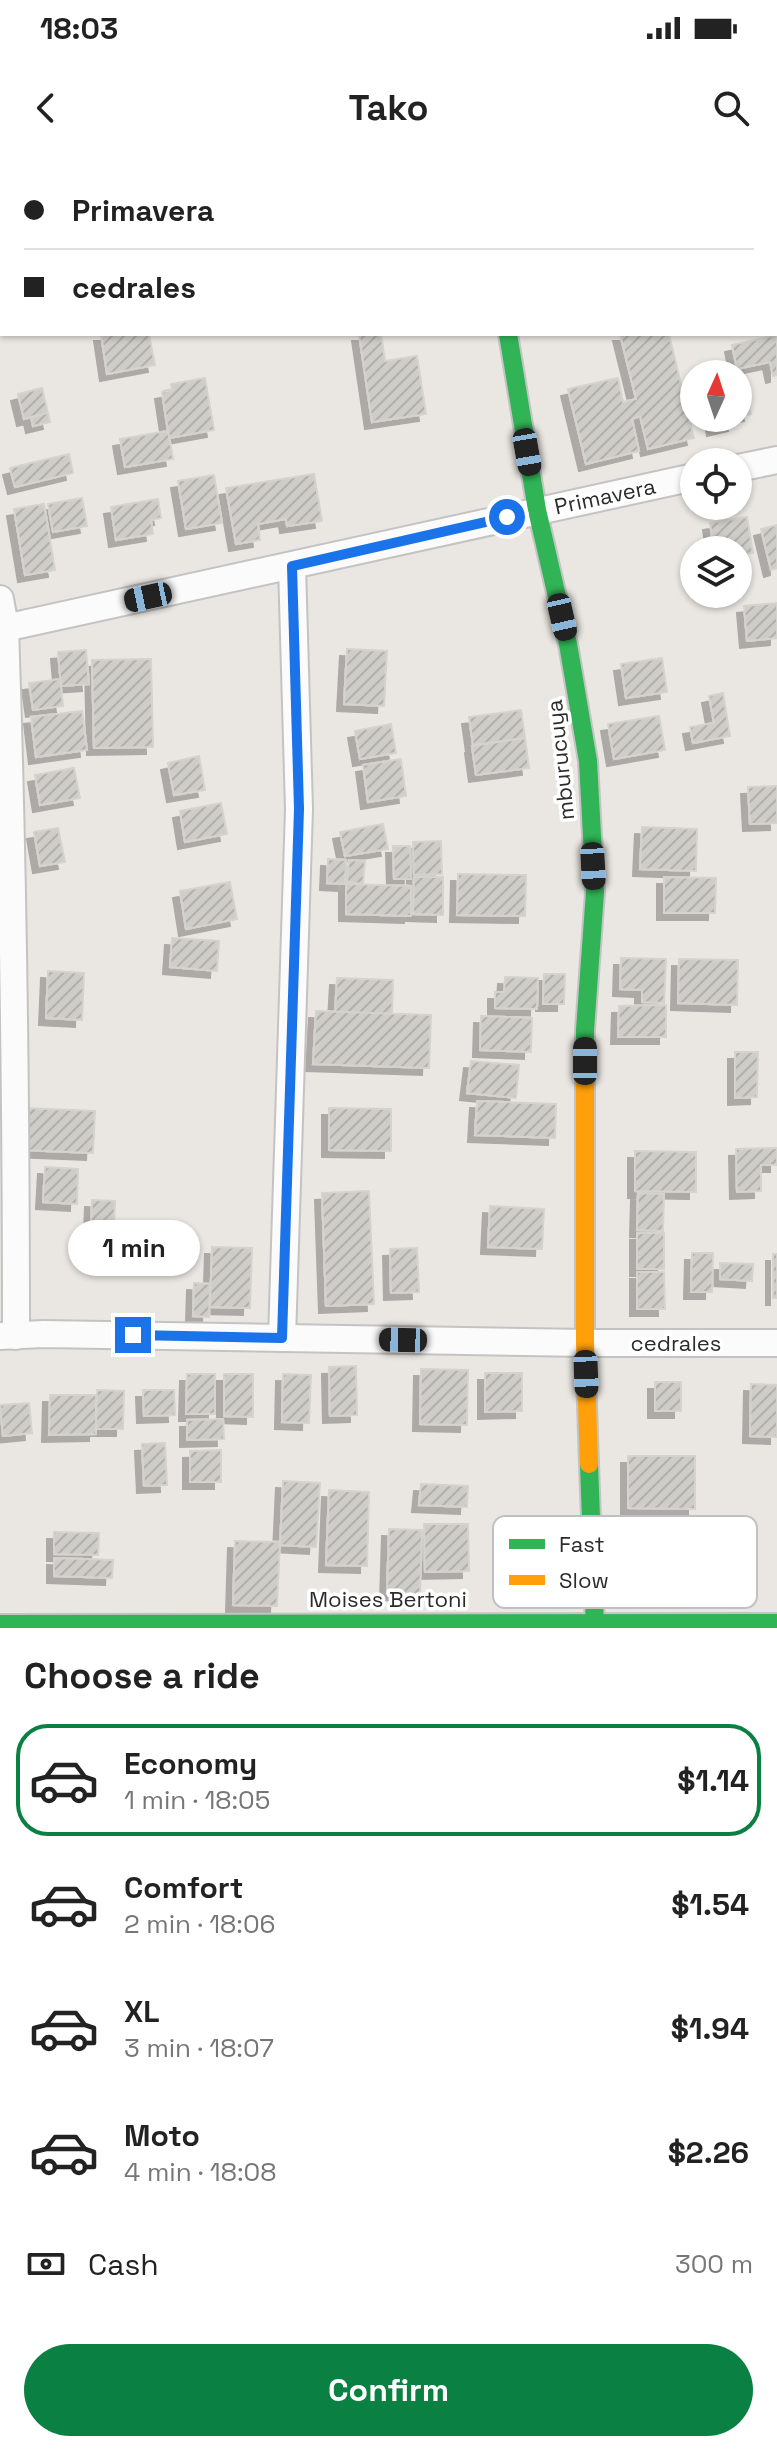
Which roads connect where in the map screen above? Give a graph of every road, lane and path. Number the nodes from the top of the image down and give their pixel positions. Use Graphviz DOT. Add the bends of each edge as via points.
graph roads {
  1 [pos="508,336"];
  2 [pos="777,460"];
  3 [pos="752,465"];
  4 [pos="680,480"];
  5 [pos="537,510"];
  6 [pos="292,566"];
  7 [pos="0,599"];
  8 [pos="2,628"];
  9 [pos="8,1336"];
  10 [pos="282,1338"];
  11 [pos="585,1343"];
  12 [pos="777,1343"];
  13 [pos="592,1516"];
  14 [pos="777,1623"];
  15 [pos="0,1624"];
  16 [pos="596,1625"];
  1 -- 5 [label="street, mburucuya"];
  2 -- 3 [label="street"];
  4 -- 5 [label="street, Primavera"];
  5 -- 6 [label="street, Primavera"];
  5 -- 11 [label="street, mburucuya" via="588,761 595,892 585,1030"];
  6 -- 8 [label="street, Primavera"];
  6 -- 10 [label="street" via="299,809"];
  7 -- 8 [label="street"];
  8 -- 9 [label="street" via="15,1023"];
  9 -- 10 [label="street, cedrales"];
  10 -- 11 [label="street, cedrales"];
  11 -- 12 [label="street, cedrales"];
  11 -- 13 [label="street, mburucuya"];
  14 -- 16 [label="street, Moises Bertoni"];
  15 -- 16 [label="street, Moises Bertoni"];
}
